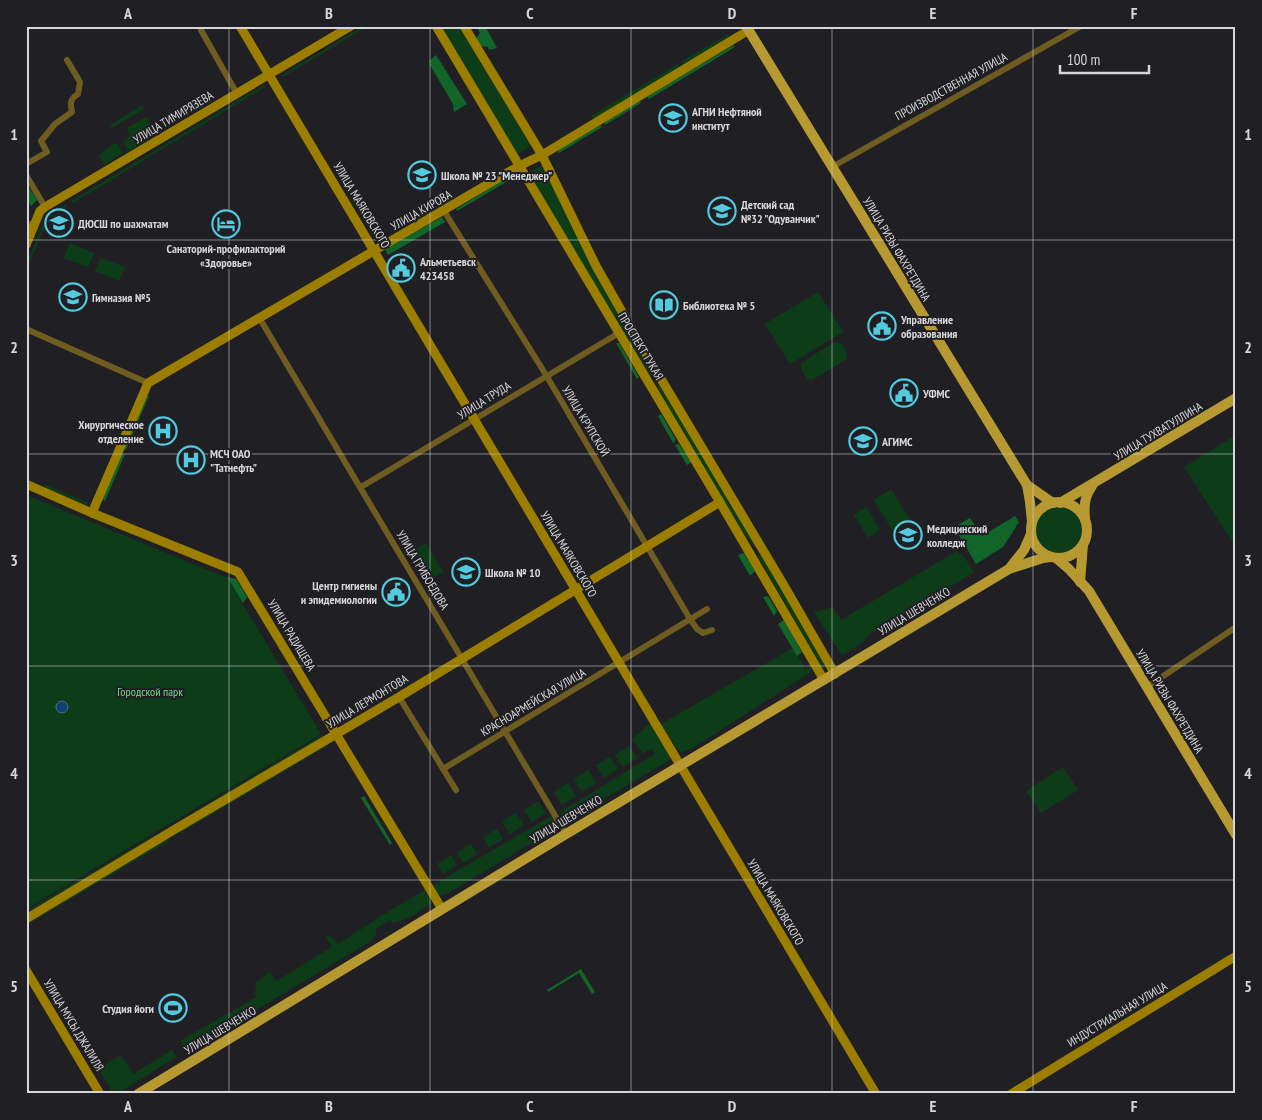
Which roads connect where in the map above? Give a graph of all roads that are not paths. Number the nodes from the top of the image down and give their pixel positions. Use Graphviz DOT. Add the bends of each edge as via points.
graph roads {
  1 [pos="240,26"];
  2 [pos="352,26"];
  3 [pos="436,26"];
  4 [pos="464,26"];
  5 [pos="1081,26"];
  6 [pos="747,28"];
  7 [pos="201,30"];
  8 [pos="67,60"];
  9 [pos="269,75"];
  10 [pos="238,94"];
  11 [pos="542,155"];
  12 [pos="26,164"];
  13 [pos="519,166"];
  14 [pos="832,167"];
  15 [pos="26,175"];
  16 [pos="45,207"];
  17 [pos="444,211"];
  18 [pos="30,224"];
  19 [pos="26,245"];
  20 [pos="375,251"];
  21 [pos="260,319"];
  22 [pos="26,329"];
  23 [pos="619,333"];
  24 [pos="546,375"];
  25 [pos="662,380"];
  26 [pos="148,384"];
  27 [pos="651,387"];
  28 [pos="1236,398"];
  29 [pos="474,420"];
  30 [pos="26,484"];
  31 [pos="1092,484"];
  32 [pos="1027,485"];
  33 [pos="361,487"];
  34 [pos="720,502"];
  35 [pos="1057,503"];
  36 [pos="92,513"];
  37 [pos="1085,520"];
  38 [pos="1032,522"];
  39 [pos="1031,534"];
  40 [pos="1082,545"];
  41 [pos="648,546"];
  42 [pos="762,549"];
  43 [pos="752,556"];
  44 [pos="1053,558"];
  45 [pos="1009,568"];
  46 [pos="1080,582"];
  47 [pos="576,590"];
  48 [pos="707,609"];
  49 [pos="690,619"];
  50 [pos="1236,627"];
  51 [pos="712,630"];
  52 [pos="462,658"];
  53 [pos="619,663"];
  54 [pos="835,674"];
  55 [pos="824,680"];
  56 [pos="1147,687"];
  57 [pos="399,697"];
  58 [pos="506,731"];
  59 [pos="337,734"];
  60 [pos="680,766"];
  61 [pos="443,770"];
  62 [pos="456,790"];
  63 [pos="566,834"];
  64 [pos="1236,835"];
  65 [pos="442,909"];
  66 [pos="26,919"];
  67 [pos="1236,956"];
  68 [pos="26,970"];
  69 [pos="100,1094"];
  70 [pos="138,1094"];
  71 [pos="876,1094"];
  72 [pos="1011,1094"];
  1 -- 9 [label="street, УЛИЦА МАЯКОВСКОГО"];
  2 -- 9 [label="street, УЛИЦА ТИМИРЯЗЕВА"];
  3 -- 13 [label="street, ПРОСПЕКТ ТУКАЯ"];
  4 -- 11 [label="street, ПРОСПЕКТ ТУКАЯ"];
  5 -- 14 [label="street, ПРОИЗВОДСТВЕННАЯ УЛИЦА"];
  6 -- 11 [label="street, УЛИЦА КИРОВА"];
  6 -- 14 [label="main road, УЛИЦА РИЗЫ ФАХРЕТДИНА"];
  7 -- 10 [label="street"];
  8 -- 12 [label="street" via="80,82 78,94 70,104 72,112 55,124 41,141 47,152"];
  9 -- 10 [label="street, УЛИЦА ТИМИРЯЗЕВА"];
  9 -- 20 [label="street, УЛИЦА МАЯКОВСКОГО"];
  10 -- 16 [label="street, УЛИЦА ТИМИРЯЗЕВА"];
  11 -- 13 [label="street, УЛИЦА КИРОВА"];
  11 -- 25 [label="street, ПРОСПЕКТ ТУКАЯ" via="596,266"];
  13 -- 17 [label="street, УЛИЦА КИРОВА"];
  13 -- 23 [label="street, ПРОСПЕКТ ТУКАЯ"];
  14 -- 32 [label="main road, УЛИЦА РИЗЫ ФАХРЕТДИНА"];
  15 -- 16 [label="street"];
  16 -- 18 [label="street, УЛИЦА ТИМИРЯЗЕВА"];
  17 -- 20 [label="street, УЛИЦА КИРОВА"];
  17 -- 24 [label="street, УЛИЦА КРУПСКОЙ"];
  18 -- 19 [label="street, УЛИЦА ТИМИРЯЗЕВА"];
  20 -- 21 [label="street, УЛИЦА КИРОВА"];
  20 -- 29 [label="street, УЛИЦА МАЯКОВСКОГО"];
  21 -- 26 [label="street, УЛИЦА КИРОВА"];
  21 -- 33 [label="street, УЛИЦА ГРИБОЕДОВА"];
  22 -- 26 [label="street"];
  23 -- 24 [label="street, УЛИЦА ТРУДА"];
  23 -- 27 [label="street, ПРОСПЕКТ ТУКАЯ"];
  24 -- 29 [label="street, УЛИЦА ТРУДА"];
  24 -- 41 [label="street, УЛИЦА КРУПСКОЙ"];
  25 -- 27 [label="street"];
  25 -- 42 [label="street, ПРОСПЕКТ ТУКАЯ"];
  26 -- 36 [label="street"];
  27 -- 34 [label="street, ПРОСПЕКТ ТУКАЯ"];
  28 -- 31 [label="main road, УЛИЦА ТУХВАТУЛЛИНА"];
  29 -- 33 [label="street, УЛИЦА ТРУДА"];
  29 -- 47 [label="street, УЛИЦА МАЯКОВСКОГО"];
  30 -- 36 [label="street, УЛИЦА РАДИЩЕВА"];
  31 -- 35 [label="main road, УЛИЦА ТУХВАТУЛЛИНА"];
  31 -- 37 [label="main road" via="1085,499"];
  32 -- 35 [label="main road"];
  32 -- 38 [label="main road"];
  33 -- 52 [label="street, УЛИЦА ГРИБОЕДОВА"];
  34 -- 41 [label="street, УЛИЦА ЛЕРМОНТОВА"];
  34 -- 43 [label="street, ПРОСПЕКТ ТУКАЯ"];
  35 -- 37 [label="main road" via="1078,510"];
  35 -- 38 [label="main road" via="1040,510"];
  36 -- 59 [label="street, УЛИЦА РАДИЩЕВА" via="238,572"];
  37 -- 40 [label="main road" via="1087,533"];
  38 -- 39 [label="main road"];
  39 -- 44 [label="main road" via="1038,549"];
  39 -- 45 [label="main road" via="1024,550"];
  40 -- 44 [label="main road" via="1071,556"];
  40 -- 46 [label="main road"];
  41 -- 47 [label="street, УЛИЦА ЛЕРМОНТОВА"];
  41 -- 49 [label="street, УЛИЦА КРУПСКОЙ"];
  42 -- 43 [label="street"];
  42 -- 54 [label="street, ПРОСПЕКТ ТУКАЯ"];
  43 -- 55 [label="street, ПРОСПЕКТ ТУКАЯ"];
  44 -- 45 [label="main road"];
  44 -- 46 [label="main road, УЛИЦА РИЗЫ ФАХРЕТДИНА"];
  45 -- 54 [label="main road, УЛИЦА ШЕВЧЕНКО"];
  46 -- 56 [label="main road, УЛИЦА РИЗЫ ФАХРЕТДИНА" via="1089,591"];
  47 -- 52 [label="street, УЛИЦА ЛЕРМОНТОВА"];
  47 -- 53 [label="street, УЛИЦА МАЯКОВСКОГО"];
  48 -- 49 [label="street, КРАСНОАРМЕЙСКАЯ УЛИЦА"];
  49 -- 51 [label="street, УЛИЦА КРУПСКОЙ" via="700,632"];
  49 -- 53 [label="street, КРАСНОАРМЕЙСКАЯ УЛИЦА"];
  50 -- 56 [label="street"];
  52 -- 57 [label="street, УЛИЦА ЛЕРМОНТОВА"];
  52 -- 58 [label="street, УЛИЦА ГРИБОЕДОВА"];
  53 -- 58 [label="street, КРАСНОАРМЕЙСКАЯ УЛИЦА"];
  53 -- 60 [label="street, УЛИЦА МАЯКОВСКОГО"];
  54 -- 55 [label="main road, УЛИЦА ШЕВЧЕНКО"];
  55 -- 60 [label="main road, УЛИЦА ШЕВЧЕНКО"];
  56 -- 64 [label="main road, УЛИЦА РИЗЫ ФАХРЕТДИНА"];
  57 -- 59 [label="street, УЛИЦА ЛЕРМОНТОВА"];
  57 -- 61 [label="street"];
  58 -- 61 [label="street, КРАСНОАРМЕЙСКАЯ УЛИЦА"];
  58 -- 63 [label="street, УЛИЦА ГРИБОЕДОВА"];
  59 -- 65 [label="street, УЛИЦА РАДИЩЕВА"];
  59 -- 66 [label="street, УЛИЦА ЛЕРМОНТОВА"];
  60 -- 63 [label="main road, УЛИЦА ШЕВЧЕНКО"];
  60 -- 71 [label="street, УЛИЦА МАЯКОВСКОГО"];
  61 -- 62 [label="street"];
  63 -- 65 [label="main road, УЛИЦА ШЕВЧЕНКО"];
  65 -- 70 [label="main road, УЛИЦА ШЕВЧЕНКО"];
  67 -- 72 [label="street, ИНДУСТРИАЛЬНАЯ УЛИЦА"];
  68 -- 69 [label="street, УЛИЦА МУСЫ ДЖАЛИЛЯ"];
}
